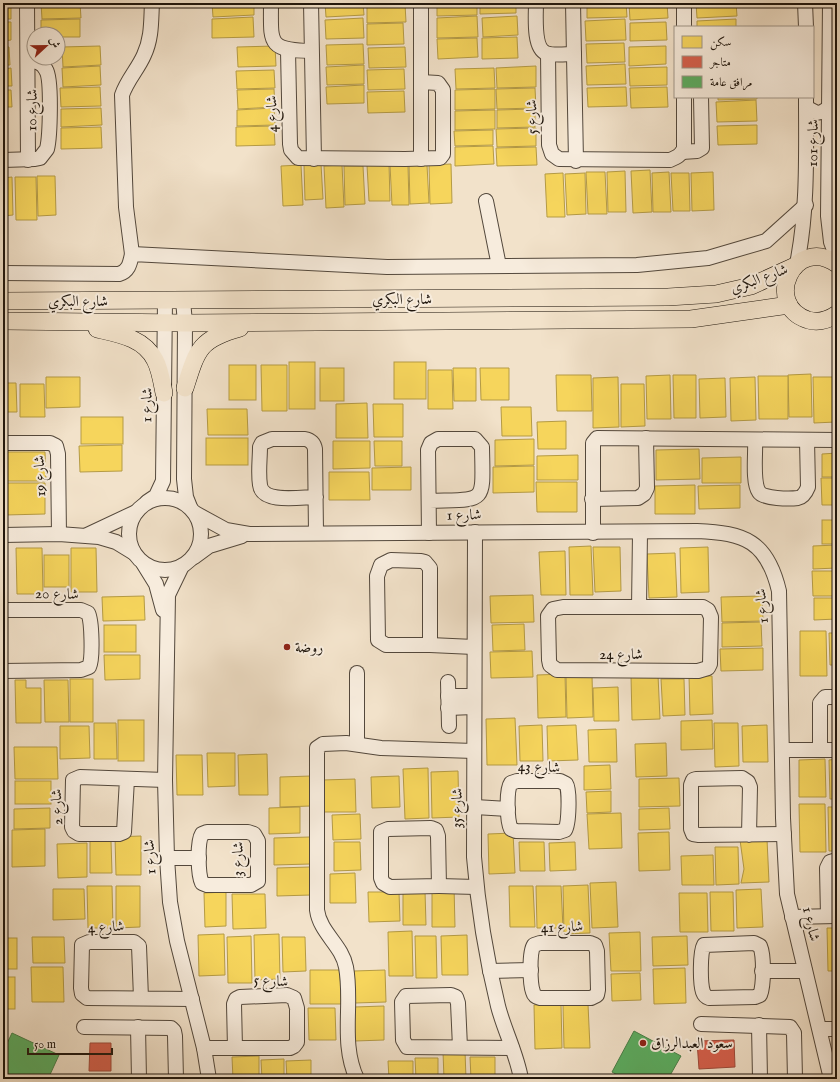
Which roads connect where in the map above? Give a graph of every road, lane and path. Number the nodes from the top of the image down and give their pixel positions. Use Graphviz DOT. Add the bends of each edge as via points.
graph roads {
  1 [pos="27,3"];
  2 [pos="152,3"];
  3 [pos="271,3"];
  4 [pos="311,3"];
  5 [pos="421,3"];
  6 [pos="536,3"];
  7 [pos="573,3"];
  8 [pos="684,3"];
  9 [pos="806,3"];
  10 [pos="830,3"];
  11 [pos="27,26"];
  12 [pos="684,26"];
  13 [pos="806,26"];
  14 [pos="834,49"];
  15 [pos="288,51"];
  16 [pos="311,51"];
  17 [pos="548,54"];
  18 [pos="574,54"];
  19 [pos="28,66"];
  20 [pos="44,66"];
  21 [pos="421,82"];
  22 [pos="684,98"];
  23 [pos="701,98"];
  24 [pos="806,102"];
  25 [pos="830,107"];
  26 [pos="682,152"];
  27 [pos="314,159"];
  28 [pos="421,159"];
  29 [pos="3,160"];
  30 [pos="28,160"];
  31 [pos="576,160"];
  32 [pos="486,201"];
  33 [pos="806,205"];
  34 [pos="833,216"];
  35 [pos="132,254"];
  36 [pos="837,258"];
  37 [pos="837,264"];
  38 [pos="796,265"];
  39 [pos="499,266"];
  40 [pos="3,273"];
  41 [pos="165,300"];
  42 [pos="183,300"];
  43 [pos="3,301"];
  44 [pos="789,305"];
  45 [pos="837,315"];
  46 [pos="3,321"];
  47 [pos="58,321"];
  48 [pos="165,323"];
  49 [pos="258,323"];
  50 [pos="184,324"];
  51 [pos="185,388"];
  52 [pos="164,393"];
  53 [pos="646,438"];
  54 [pos="756,440"];
  55 [pos="807,440"];
  56 [pos="837,440"];
  57 [pos="3,443"];
  58 [pos="316,497"];
  59 [pos="592,498"];
  60 [pos="430,501"];
  61 [pos="146,503"];
  62 [pos="192,510"];
  63 [pos="136,512"];
  64 [pos="429,532"];
  65 [pos="475,532"];
  66 [pos="316,533"];
  67 [pos="593,533"];
  68 [pos="640,533"];
  69 [pos="59,534"];
  70 [pos="249,534"];
  71 [pos="3,535"];
  72 [pos="84,536"];
  73 [pos="139,558"];
  74 [pos="187,562"];
  75 [pos="639,607"];
  76 [pos="3,610"];
  77 [pos="166,630"];
  78 [pos="430,645"];
  79 [pos="474,647"];
  80 [pos="3,671"];
  81 [pos="357,673"];
  82 [pos="837,697"];
  83 [pos="474,702"];
  84 [pos="449,726"];
  85 [pos="357,744"];
  86 [pos="782,750"];
  87 [pos="820,750"];
  88 [pos="837,750"];
  89 [pos="474,751"];
  90 [pos="127,779"];
  91 [pos="165,780"];
  92 [pos="475,807"];
  93 [pos="508,809"];
  94 [pos="784,834"];
  95 [pos="749,835"];
  96 [pos="167,858"];
  97 [pos="200,858"];
  98 [pos="837,860"];
  99 [pos="439,886"];
  100 [pos="476,887"];
  101 [pos="832,916"];
  102 [pos="792,917"];
  103 [pos="531,970"];
  104 [pos="490,971"];
  105 [pos="762,971"];
  106 [pos="805,971"];
  107 [pos="141,998"];
  108 [pos="192,999"];
  109 [pos="701,1024"];
  110 [pos="759,1025"];
  111 [pos="84,1027"];
  112 [pos="138,1027"];
  113 [pos="820,1029"];
  114 [pos="837,1029"];
  115 [pos="204,1048"];
  116 [pos="235,1048"];
  117 [pos="460,1048"];
  118 [pos="512,1048"];
  119 [pos="139,1079"];
  120 [pos="176,1079"];
  121 [pos="209,1079"];
  122 [pos="357,1079"];
  123 [pos="521,1079"];
  124 [pos="760,1079"];
  125 [pos="795,1079"];
  126 [pos="831,1079"];
  1 -- 11 [label="street, شارع 10"];
  2 -- 35 [label="street" via="150,36 146,49 122,95 126,207"];
  3 -- 15 [label="street" via="272,36 277,45"];
  4 -- 16 [label="street"];
  5 -- 21 [label="street"];
  6 -- 17 [label="street" via="537,40 540,49"];
  7 -- 18 [label="street"];
  8 -- 12 [label="street"];
  9 -- 13 [label="street"];
  10 -- 14 [label="street, شارع 101"];
  14 -- 25 [label="street, شارع 101"];
  15 -- 16 [label="street"];
  15 -- 27 [label="street, شارع 4" via="291,150 298,158"];
  16 -- 27 [label="street"];
  17 -- 18 [label="street"];
  17 -- 31 [label="street, شارع 5" via="549,145 552,154 559,159"];
  18 -- 31 [label="street"];
  19 -- 30 [label="street, شارع 10"];
  20 -- 30 [label="street, شارع 10" via="49,77 47,149 40,158"];
  21 -- 28 [label="street"];
  21 -- 28 [label="street, شارع 4" via="438,83 442,86 444,94 443,154 436,158"];
  22 -- 26 [label="street" via="685,140"];
  23 -- 26 [label="street, شارع 5" via="702,148 697,152"];
  24 -- 25 [label="street" via="816,113"];
  24 -- 33 [label="street, شارع 101"];
  25 -- 34 [label="street, شارع 101"];
  26 -- 31 [label="street, شارع 5" via="670,160"];
  27 -- 28 [label="street, شارع 4"];
  29 -- 30 [label="street, شارع 10"];
  32 -- 39 [label="street"];
  33 -- 38 [label="street, شارع 101" via="803,236"];
  33 -- 39 [label="street" via="766,241 708,258 637,264"];
  34 -- 36 [label="street, شارع 101" via="831,242"];
  35 -- 39 [label="street" via="387,267"];
  35 -- 40 [label="street" via="130,265 119,274"];
  37 -- 38 [label="main road, شارع البكري" via="819,257 806,259"];
  38 -- 42 [label="main road, شارع البكري" via="750,286 716,294 668,297"];
  38 -- 44 [label="main road" via="786,284"];
  41 -- 42 [label="main road, شارع البكري"];
  41 -- 43 [label="main road, شارع البكري"];
  41 -- 48 [label="street, شارع 1"];
  42 -- 50 [label="street"];
  44 -- 45 [label="main road" via="800,316 811,321 827,320"];
  44 -- 49 [label="main road, شارع البكري" via="691,319"];
  46 -- 47 [label="main road, شارع البكري"];
  47 -- 48 [label="main road, شارع البكري"];
  47 -- 52 [label="main road" via="126,335 143,344 155,360"];
  48 -- 50 [label="main road, شارع البكري"];
  48 -- 52 [label="street, شارع 1"];
  49 -- 50 [label="main road, شارع البكري"];
  49 -- 51 [label="main road" via="224,332 209,340 196,354"];
  50 -- 51 [label="street"];
  51 -- 62 [label="street" via="184,479 186,497"];
  52 -- 61 [label="street, شارع 1" via="163,481 156,496"];
  53 -- 54 [label="street"];
  53 -- 59 [label="street" via="647,488 644,494 638,498"];
  53 -- 59 [label="street" via="594,440"];
  54 -- 55 [label="street"];
  54 -- 55 [label="street" via="756,484 760,493 766,497 798,498 805,494 808,487"];
  55 -- 56 [label="street"];
  57 -- 69 [label="street, شارع 19" via="50,443 56,446"];
  58 -- 58 [label="street" via="315,449 312,442 305,439 267,439 262,443 260,486 264,493 273,498"];
  58 -- 66 [label="street"];
  59 -- 67 [label="street"];
  60 -- 60 [label="street" via="428,450 431,443 438,440 475,439 482,447 480,495 473,499"];
  60 -- 64 [label="street"];
  61 -- 62 [label="street" via="157,498 169,498 180,501"];
  61 -- 63 [label="street"];
  62 -- 70 [label="street, شارع 1" via="226,530"];
  62 -- 74 [label="street" via="200,524 201,536 198,548"];
  63 -- 72 [label="street, شارع 1"];
  63 -- 73 [label="street" via="129,532 130,543"];
  64 -- 65 [label="street, شارع 1"];
  64 -- 66 [label="street, شارع 1"];
  65 -- 67 [label="street, شارع 1"];
  65 -- 79 [label="street, شارع 35"];
  66 -- 70 [label="street, شارع 1"];
  67 -- 68 [label="street, شارع 1"];
  68 -- 75 [label="street"];
  68 -- 86 [label="street, شارع 1" via="697,531 733,535 754,544 766,558 775,574 779,591"];
  69 -- 71 [label="street, شارع 1"];
  69 -- 72 [label="street, شارع 1"];
  70 -- 74 [label="street, شارع 1" via="209,546"];
  72 -- 73 [label="street, شارع 1" via="116,542"];
  73 -- 74 [label="street" via="152,568 162,570 172,570"];
  73 -- 77 [label="street, شارع 1" via="156,584"];
  74 -- 77 [label="street, شارع 1" via="168,595"];
  75 -- 75 [label="street, شارع 24" via="554,609 548,616 550,665 564,671 698,671 708,668 711,661 708,610 698,607"];
  76 -- 80 [label="street, شارع 20" via="81,610 88,613 91,660 89,667 81,670"];
  77 -- 91 [label="street, شارع 1"];
  78 -- 78 [label="street" via="386,645 378,640 376,576 381,565 386,562 421,561 430,568"];
  78 -- 79 [label="street"];
  79 -- 83 [label="street, شارع 35"];
  81 -- 85 [label="street"];
  82 -- 87 [label="street" via="825,697 820,703"];
  83 -- 84 [label="street" via="448,695"];
  83 -- 89 [label="street, شارع 35"];
  85 -- 89 [label="street" via="381,748"];
  85 -- 122 [label="street" via="323,744 316,752 317,910 321,926 341,952 346,967 349,1058"];
  86 -- 87 [label="street"];
  86 -- 94 [label="street, شارع 1"];
  87 -- 88 [label="street"];
  89 -- 92 [label="street, شارع 35"];
  90 -- 90 [label="street, شارع 2" via="74,779 74,831 79,834 123,833 126,828"];
  90 -- 91 [label="street, شارع 2"];
  91 -- 96 [label="street, شارع 1"];
  92 -- 93 [label="street"];
  92 -- 100 [label="street, شارع 35"];
  93 -- 93 [label="street, شارع 43" via="508,822 513,830 562,832 568,825 568,786 560,781 514,782 508,789"];
  94 -- 95 [label="street"];
  94 -- 102 [label="street, شارع 1" via="787,894"];
  95 -- 95 [label="street" via="693,834 693,780 742,778 748,782"];
  96 -- 97 [label="street"];
  96 -- 108 [label="street, شارع 1" via="170,902"];
  97 -- 97 [label="street, شارع 3" via="200,837 204,833 251,832 257,836 258,841 258,882 251,885 204,884 200,876"];
  98 -- 101 [label="street" via="830,862 827,868"];
  99 -- 99 [label="street" via="390,887 383,883 380,836 383,830 436,830"];
  99 -- 100 [label="street"];
  100 -- 104 [label="street, شارع 35"];
  101 -- 102 [label="street"];
  102 -- 106 [label="street, شارع 1"];
  103 -- 103 [label="street, شارع 41" via="532,991 537,998 591,998 598,993 596,948 590,943 536,944 531,953"];
  103 -- 104 [label="street"];
  104 -- 118 [label="street, شارع 35" via="498,1008"];
  105 -- 105 [label="street" via="762,952 757,944 708,944 701,950 702,990 707,997 758,996 762,988"];
  105 -- 106 [label="street"];
  106 -- 113 [label="street, شارع 1"];
  107 -- 107 [label="street, شارع 4" via="84,997 81,988 82,945 89,942 134,942 139,946"];
  107 -- 108 [label="street, شارع 4"];
  108 -- 115 [label="street, شارع 1"];
  109 -- 110 [label="street"];
  110 -- 124 [label="street"];
  110 -- 125 [label="street" via="792,1028"];
  111 -- 112 [label="street"];
  112 -- 119 [label="street"];
  112 -- 120 [label="street" via="174,1029"];
  113 -- 114 [label="street"];
  113 -- 126 [label="street, شارع 1"];
  115 -- 116 [label="street, شارع 5"];
  115 -- 121 [label="street, شارع 1"];
  116 -- 116 [label="street, شارع 5" via="294,1046 297,1042 297,1008 294,998 287,995 236,999"];
  117 -- 117 [label="street" via="409,1048 405,1045 402,1002 404,998 451,995 456,998"];
  117 -- 118 [label="street"];
  118 -- 123 [label="street, شارع 35"];
}
